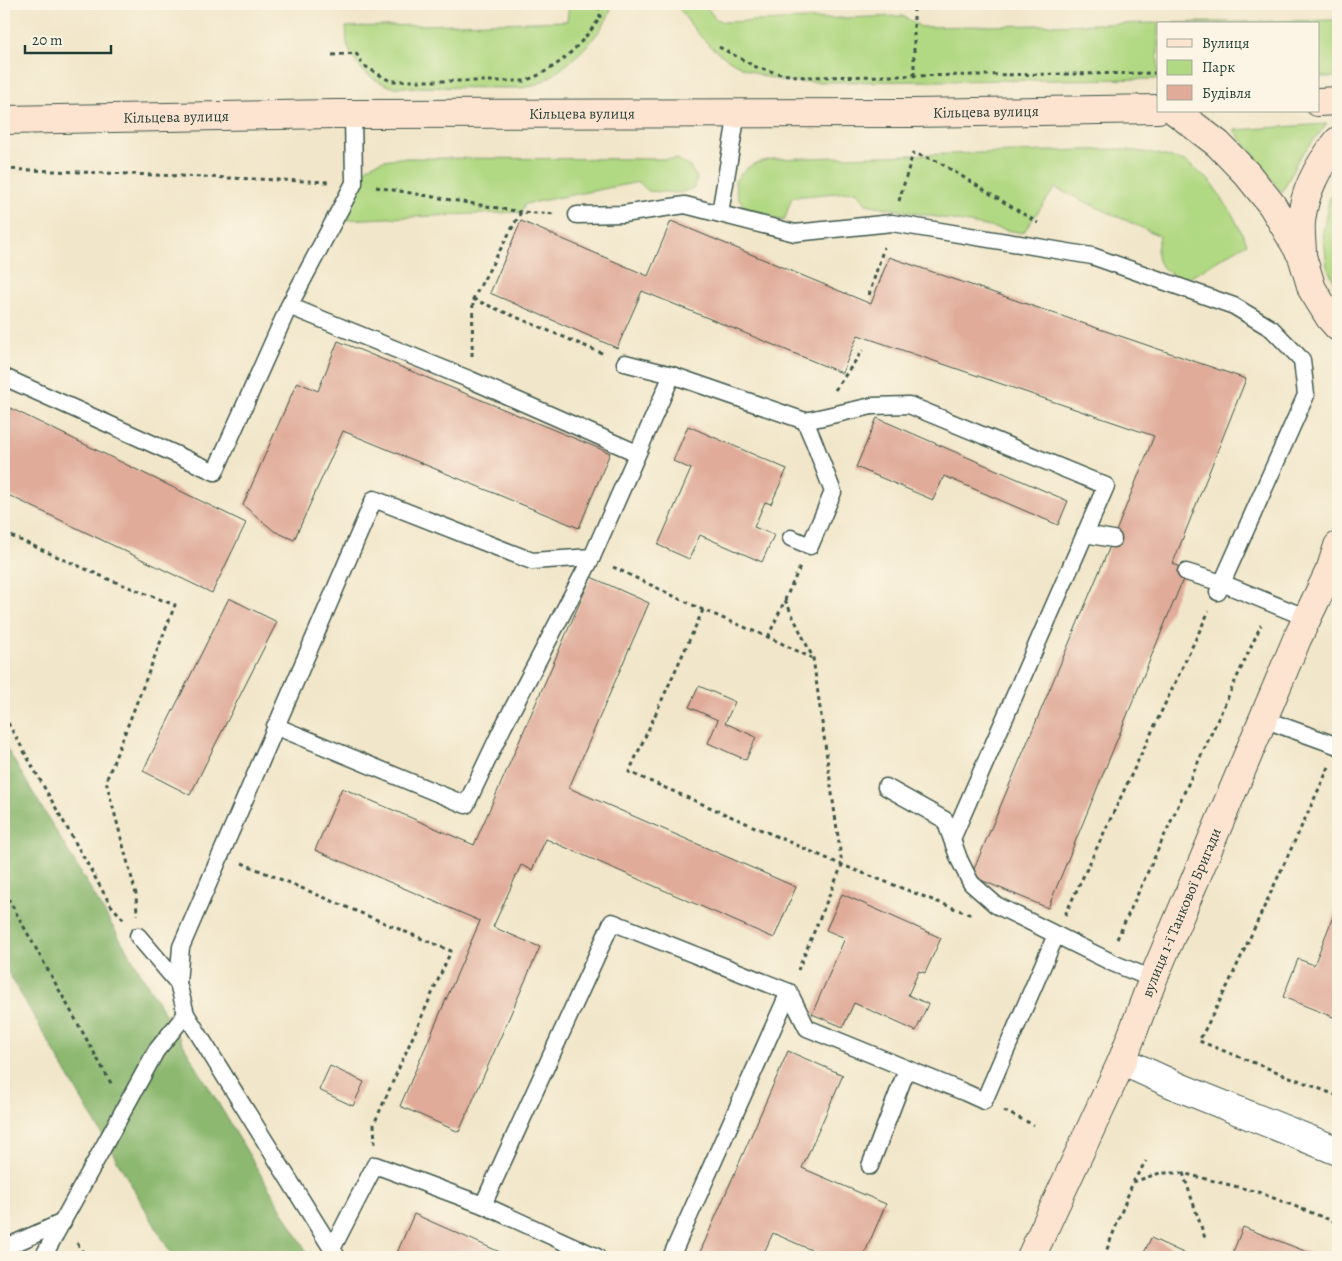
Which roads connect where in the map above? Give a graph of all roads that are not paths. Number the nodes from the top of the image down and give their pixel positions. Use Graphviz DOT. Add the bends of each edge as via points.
graph roads {
  1 [pos="1338,101"];
  2 [pos="1320,102"];
  3 [pos="1157,109"];
  4 [pos="1176,112"];
  5 [pos="737,113"];
  6 [pos="354,114"];
  7 [pos="4,120"];
  8 [pos="1338,141"];
  9 [pos="720,213"];
  10 [pos="576,214"];
  11 [pos="1302,256"];
  12 [pos="289,306"];
  13 [pos="1338,327"];
  14 [pos="625,363"];
  15 [pos="672,375"];
  16 [pos="4,377"];
  17 [pos="805,421"];
  18 [pos="637,453"];
  19 [pos="1085,534"];
  20 [pos="791,538"];
  21 [pos="1112,539"];
  22 [pos="592,557"];
  23 [pos="1336,557"];
  24 [pos="1186,572"];
  25 [pos="1220,588"];
  26 [pos="1307,618"];
  27 [pos="1263,719"];
  28 [pos="275,726"];
  29 [pos="1338,746"];
  30 [pos="886,787"];
  31 [pos="952,839"];
  32 [pos="1056,935"];
  33 [pos="138,936"];
  34 [pos="1153,980"];
  35 [pos="178,983"];
  36 [pos="789,992"];
  37 [pos="186,1014"];
  38 [pos="1122,1061"];
  39 [pos="907,1069"];
  40 [pos="1338,1151"];
  41 [pos="870,1166"];
  42 [pos="483,1205"];
  43 [pos="62,1222"];
  44 [pos="4,1248"];
  45 [pos="335,1253"];
  46 [pos="43,1257"];
  47 [pos="598,1257"];
  48 [pos="671,1257"];
  49 [pos="1031,1257"];
  1 -- 2 [label="main road"];
  3 -- 5 [label="main road, Кільцева вулиця"];
  4 -- 11 [label="main road" via="1218,144 1247,174 1272,205"];
  5 -- 6 [label="main road, Кільцева вулиця"];
  5 -- 9 [label="lane"];
  6 -- 7 [label="main road, Кільцева вулиця"];
  6 -- 12 [label="lane" via="354,183"];
  8 -- 11 [label="main road" via="1323,160 1308,190 1301,222"];
  9 -- 10 [label="lane" via="685,205 623,214"];
  9 -- 25 [label="lane" via="796,233 892,223 1092,256 1234,306 1272,329 1302,360 1306,395"];
  11 -- 13 [label="main road" via="1312,289"];
  12 -- 16 [label="lane" via="215,472"];
  12 -- 18 [label="lane" via="471,380"];
  14 -- 15 [label="lane"];
  15 -- 17 [label="lane"];
  15 -- 18 [label="lane"];
  17 -- 19 [label="lane" via="872,406 909,405 1106,486"];
  17 -- 20 [label="lane" via="833,492 810,546"];
  18 -- 22 [label="lane"];
  19 -- 21 [label="lane"];
  19 -- 31 [label="lane"];
  22 -- 28 [label="lane" via="532,561 374,499"];
  22 -- 28 [label="lane" via="466,804"];
  23 -- 26 [label="main road, вулиця 1-ї Танкової Бригади"];
  24 -- 25 [label="lane"];
  25 -- 26 [label="lane"];
  26 -- 27 [label="main road, вулиця 1-ї Танкової Бригади"];
  27 -- 29 [label="lane"];
  27 -- 34 [label="main road, вулиця 1-ї Танкової Бригади"];
  28 -- 35 [label="lane" via="181,947"];
  30 -- 31 [label="lane" via="945,820"];
  31 -- 32 [label="lane" via="971,883 996,905"];
  32 -- 34 [label="lane"];
  32 -- 39 [label="lane" via="984,1101"];
  33 -- 35 [label="lane"];
  34 -- 38 [label="main road, вулиця 1-ї Танкової Бригади"];
  35 -- 37 [label="lane"];
  36 -- 39 [label="lane" via="807,1028"];
  36 -- 42 [label="lane" via="612,922"];
  36 -- 48 [label="lane"];
  37 -- 43 [label="lane" via="156,1051"];
  37 -- 45 [label="lane"];
  38 -- 40 [label="street"];
  38 -- 49 [label="main road, вулиця 1-ї Танкової Бригади"];
  39 -- 41 [label="lane"];
  42 -- 45 [label="lane" via="375,1165"];
  42 -- 47 [label="lane"];
  43 -- 44 [label="lane"];
  43 -- 46 [label="lane"];
}
